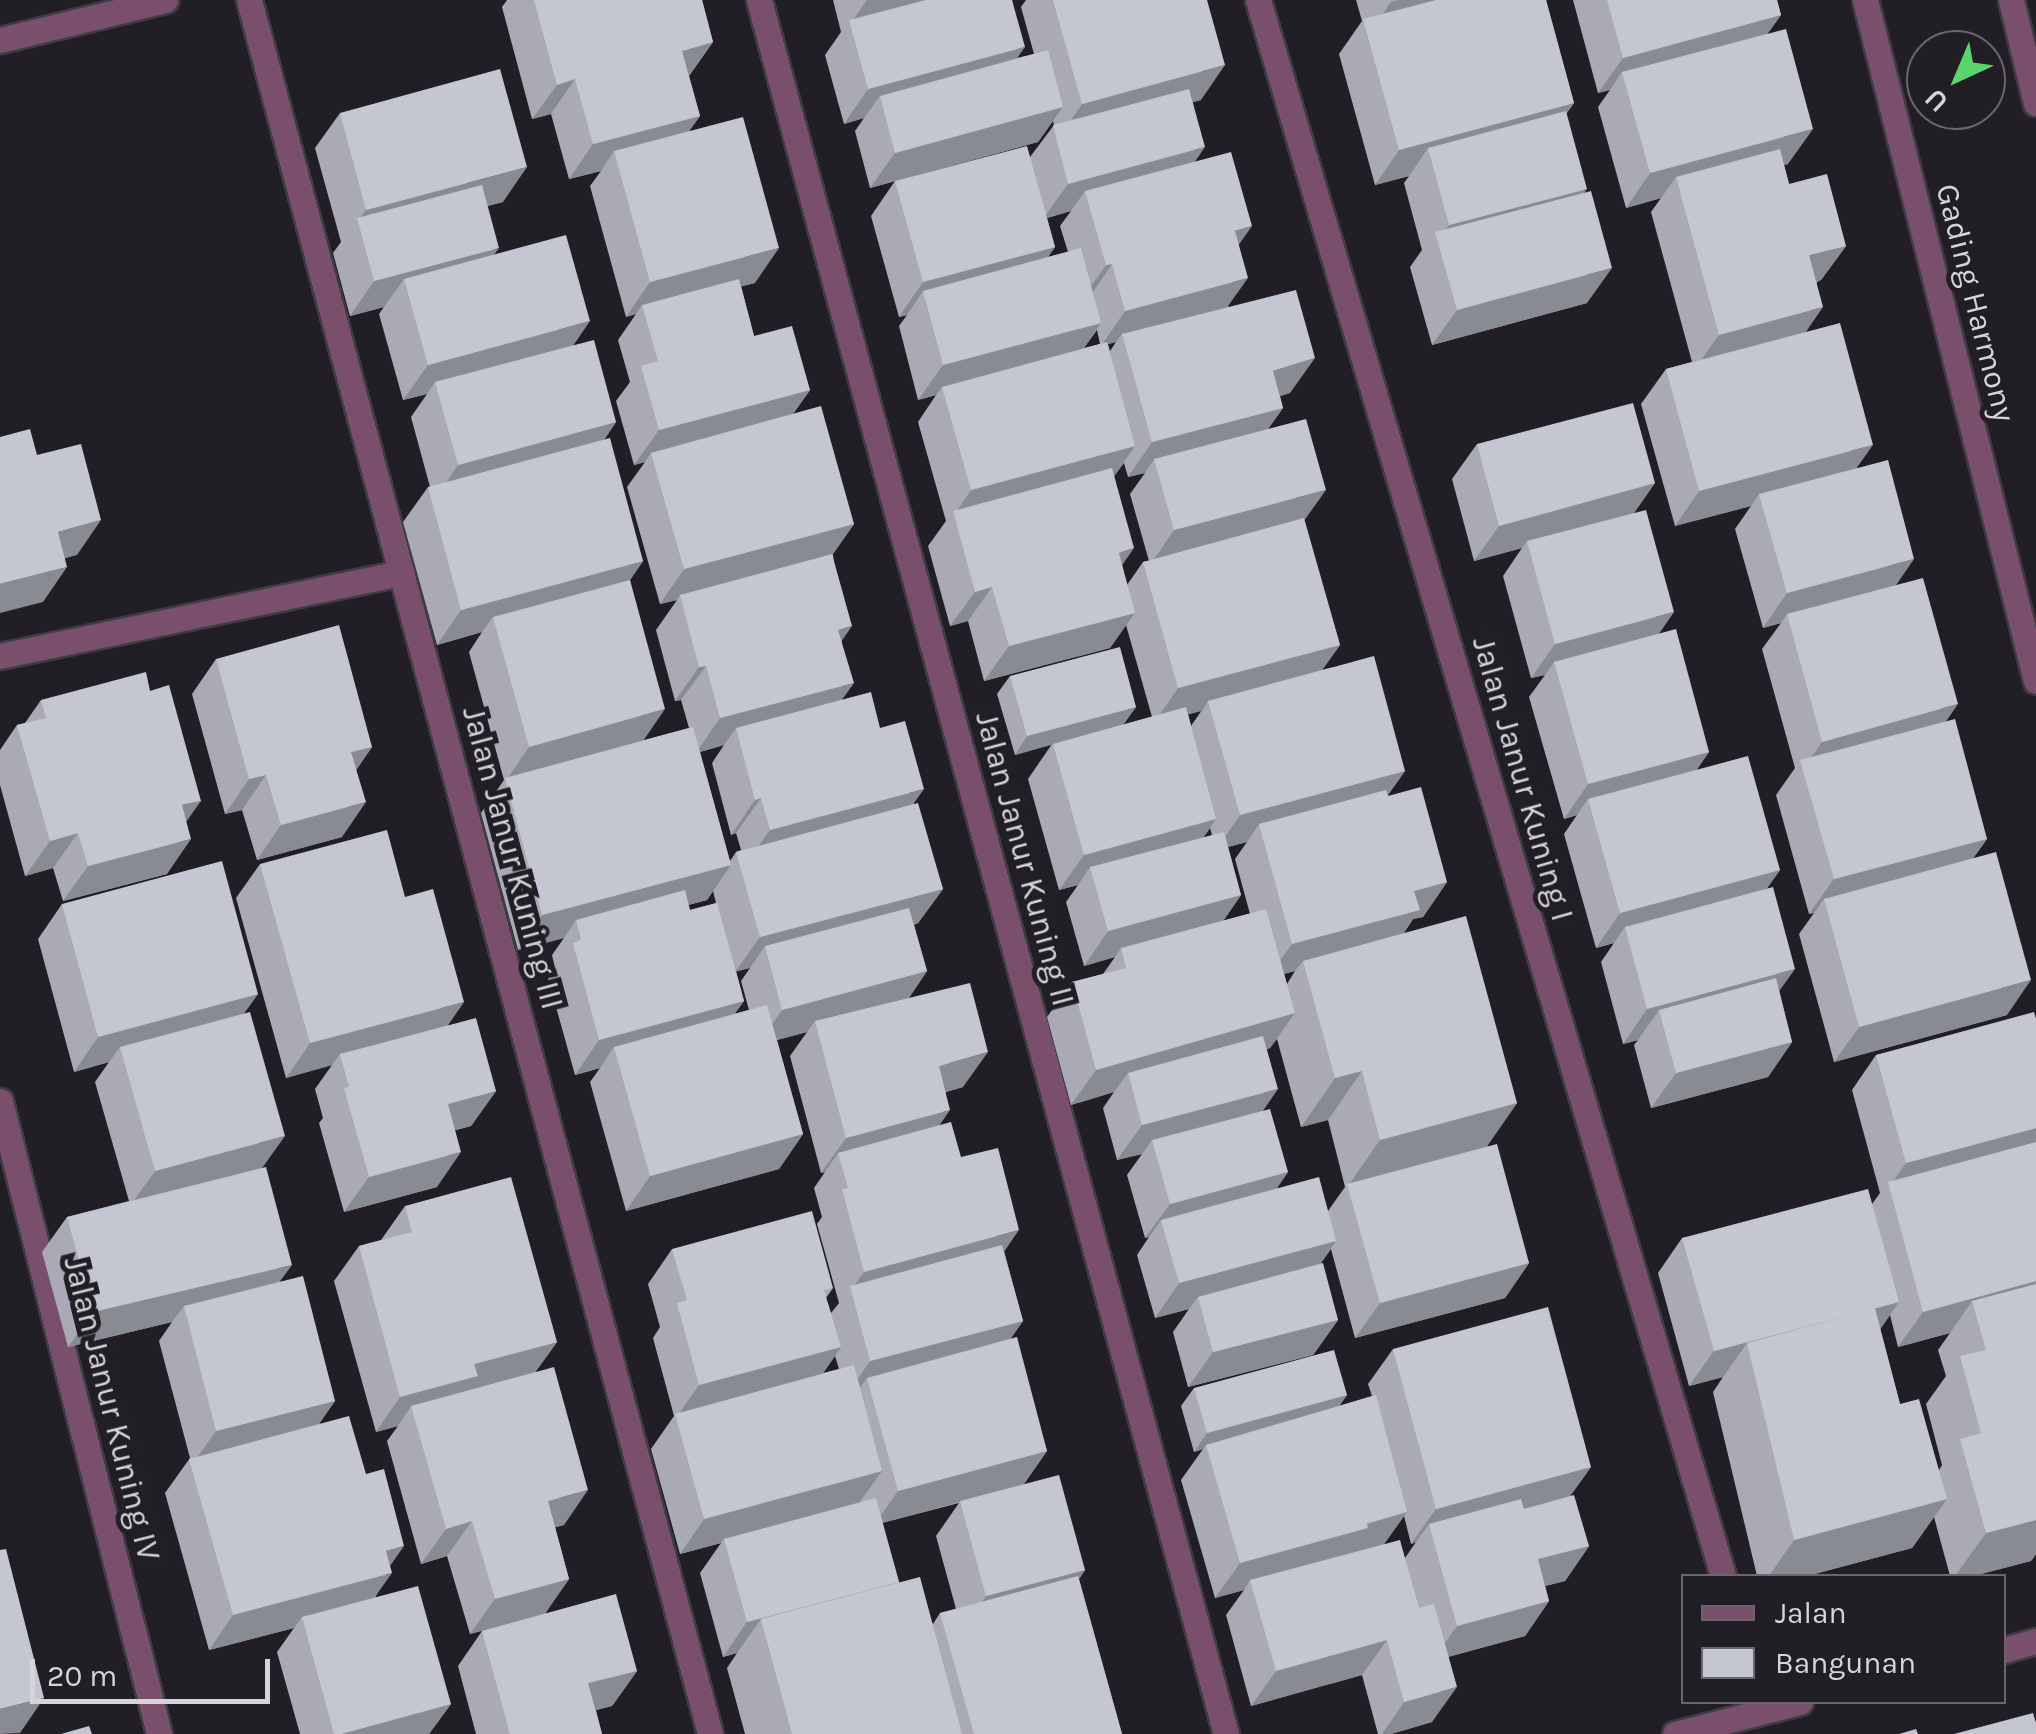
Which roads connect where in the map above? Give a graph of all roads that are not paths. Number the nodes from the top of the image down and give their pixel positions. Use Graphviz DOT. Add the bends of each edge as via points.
graph roads {
  1 [pos="165,0"];
  2 [pos="249,0"];
  3 [pos="760,0"];
  4 [pos="1258,0"];
  5 [pos="1866,0"];
  6 [pos="2011,0"];
  7 [pos="0,40"];
  8 [pos="2036,103"];
  9 [pos="402,573"];
  10 [pos="0,656"];
  11 [pos="2036,681"];
  12 [pos="0,1100"];
  13 [pos="1722,1574"];
  14 [pos="2036,1641"];
  15 [pos="2006,1649"];
  16 [pos="1761,1706"];
  17 [pos="158,1734"];
  18 [pos="710,1734"];
  19 [pos="1226,1734"];
  20 [pos="1676,1734"];
  1 -- 7 [label="street"];
  2 -- 9 [label="street, Jalan Janur Kuning III"];
  3 -- 19 [label="street, Jalan Janur Kuning II"];
  4 -- 13 [label="street, Jalan Janur Kuning I"];
  5 -- 11 [label="street, Gading Harmony"];
  6 -- 8 [label="street"];
  9 -- 10 [label="street"];
  9 -- 18 [label="street, Jalan Janur Kuning III"];
  12 -- 17 [label="street, Jalan Janur Kuning IV"];
  14 -- 15 [label="street"];
  16 -- 20 [label="street"];
}
